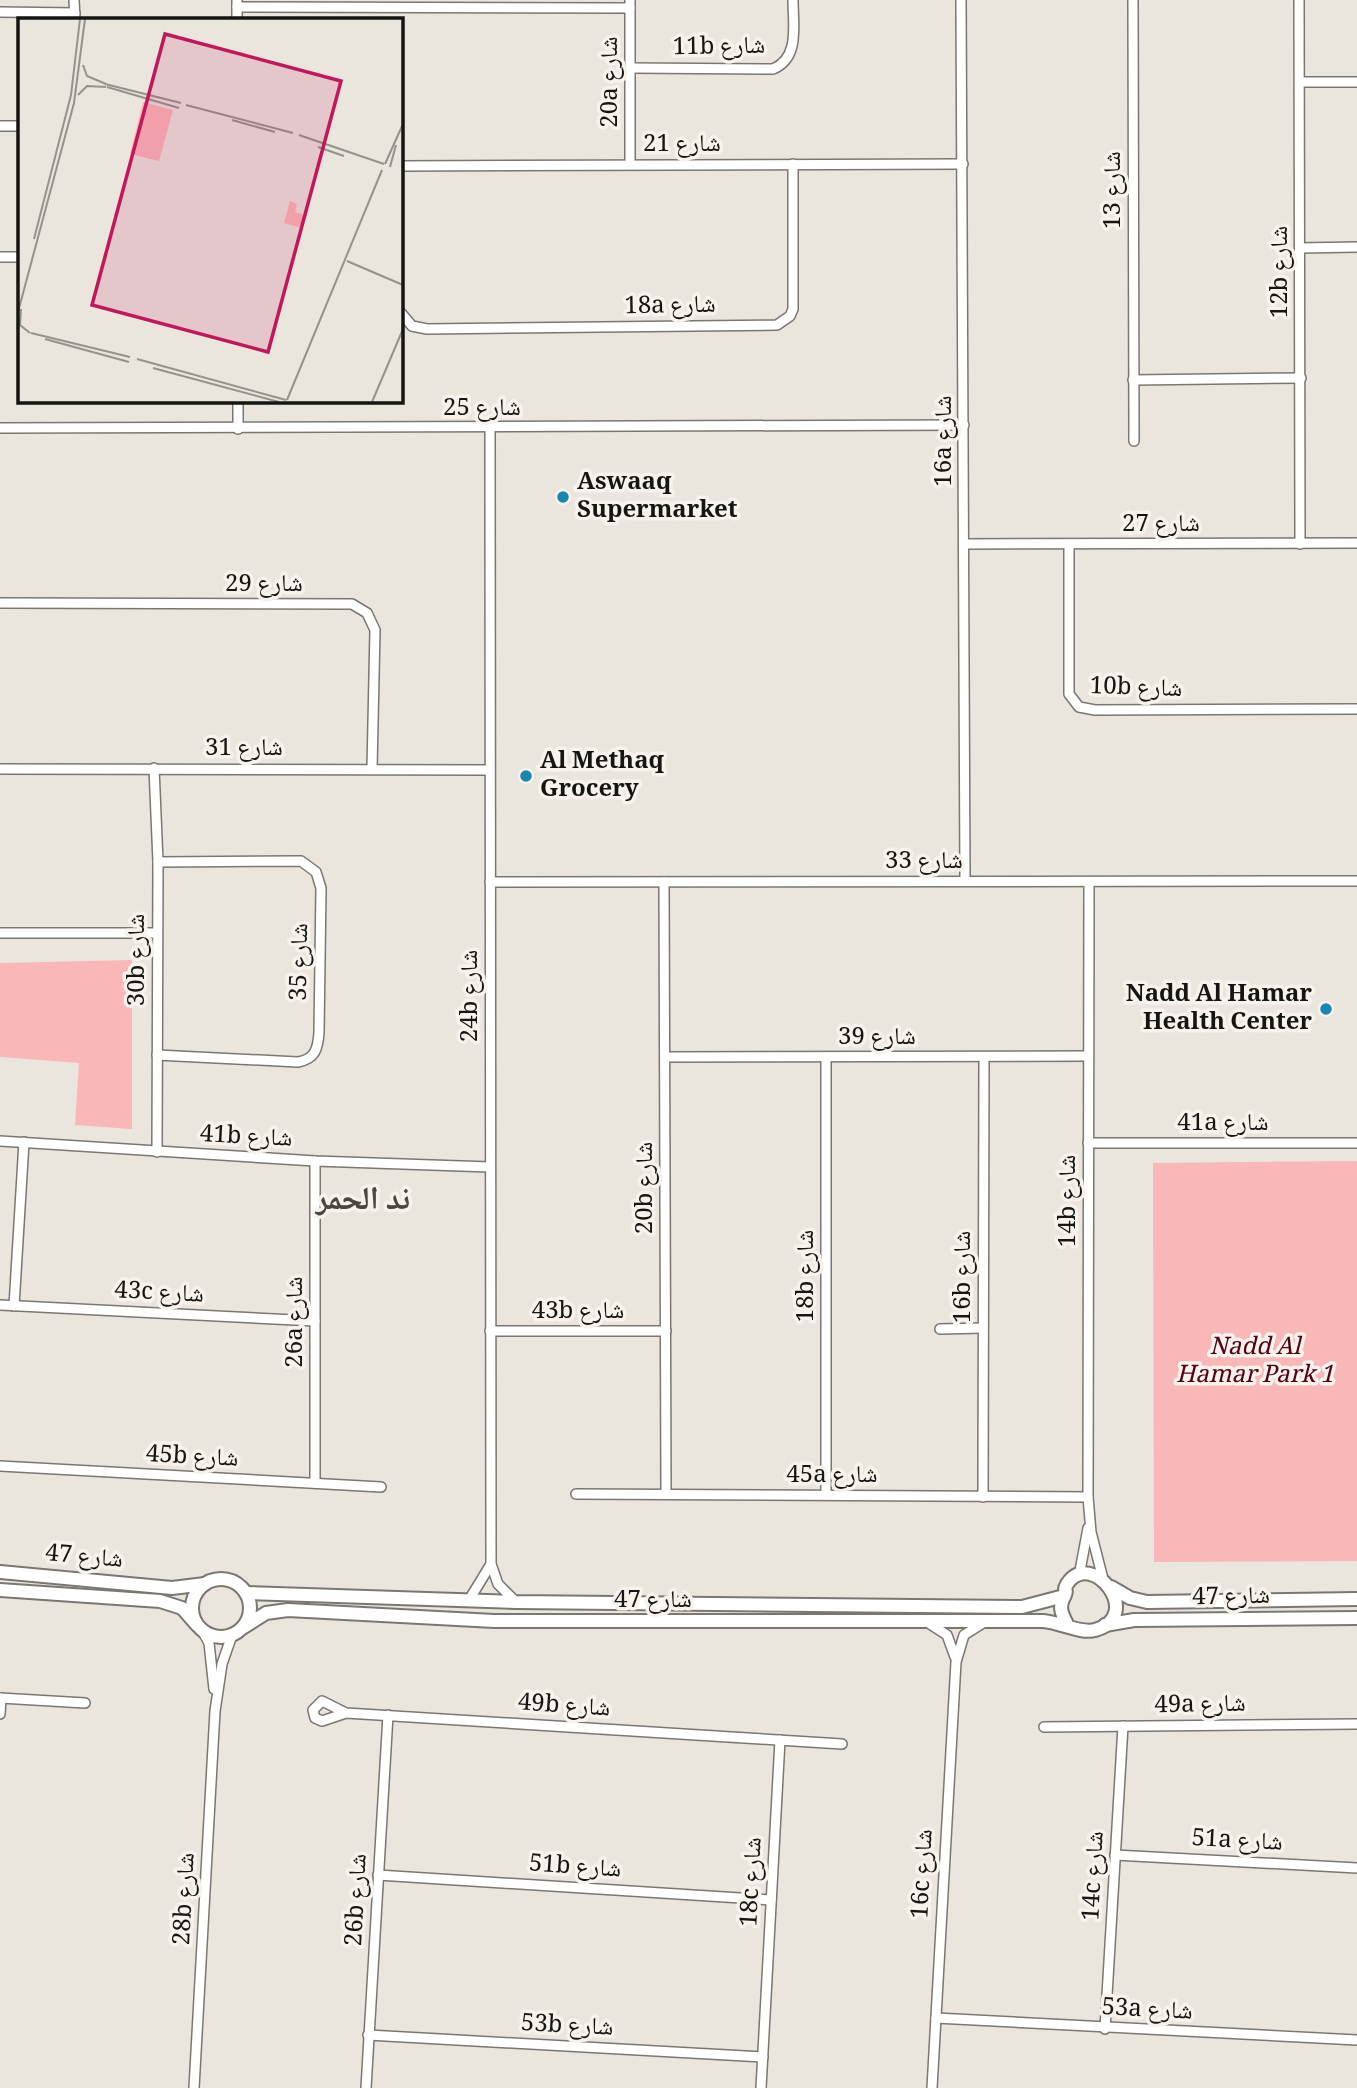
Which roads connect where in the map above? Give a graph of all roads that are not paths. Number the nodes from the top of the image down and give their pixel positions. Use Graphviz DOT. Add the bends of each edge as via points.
graph roads {
  1 [pos="74,0"];
  2 [pos="793,0"];
  3 [pos="961,0"];
  4 [pos="1133,0"];
  5 [pos="1300,0"];
  6 [pos="237,4"];
  7 [pos="630,4"];
  8 [pos="326,5"];
  9 [pos="538,5"];
  10 [pos="0,12"];
  11 [pos="75,16"];
  12 [pos="631,68"];
  13 [pos="1300,82"];
  14 [pos="1357,82"];
  15 [pos="0,126"];
  16 [pos="18,126"];
  17 [pos="630,164"];
  18 [pos="793,164"];
  19 [pos="963,164"];
  20 [pos="402,166"];
  21 [pos="1357,247"];
  22 [pos="1300,248"];
  23 [pos="0,257"];
  24 [pos="18,257"];
  25 [pos="402,314"];
  26 [pos="1301,378"];
  27 [pos="1133,380"];
  28 [pos="238,402"];
  29 [pos="964,425"];
  30 [pos="0,428"];
  31 [pos="490,428"];
  32 [pos="238,429"];
  33 [pos="1134,441"];
  34 [pos="1357,543"];
  35 [pos="965,544"];
  36 [pos="1069,544"];
  37 [pos="1300,544"];
  38 [pos="0,603"];
  39 [pos="1357,709"];
  40 [pos="154,768"];
  41 [pos="0,769"];
  42 [pos="372,769"];
  43 [pos="488,771"];
  44 [pos="158,862"];
  45 [pos="965,881"];
  46 [pos="1357,881"];
  47 [pos="490,882"];
  48 [pos="664,882"];
  49 [pos="1089,882"];
  50 [pos="0,933"];
  51 [pos="157,933"];
  52 [pos="157,1055"];
  53 [pos="1088,1056"];
  54 [pos="665,1057"];
  55 [pos="826,1057"];
  56 [pos="984,1058"];
  57 [pos="0,1141"];
  58 [pos="24,1142"];
  59 [pos="1088,1143"];
  60 [pos="1357,1143"];
  61 [pos="157,1152"];
  62 [pos="315,1161"];
  63 [pos="490,1167"];
  64 [pos="0,1305"];
  65 [pos="14,1306"];
  66 [pos="315,1321"];
  67 [pos="983,1328"];
  68 [pos="940,1329"];
  69 [pos="490,1331"];
  70 [pos="666,1331"];
  71 [pos="0,1466"];
  72 [pos="315,1483"];
  73 [pos="382,1487"];
  74 [pos="576,1494"];
  75 [pos="666,1494"];
  76 [pos="827,1495"];
  77 [pos="983,1497"];
  78 [pos="1088,1497"];
  79 [pos="1089,1520"];
  80 [pos="491,1564"];
  81 [pos="0,1572"];
  82 [pos="1079,1576"];
  83 [pos="1107,1583"];
  84 [pos="205,1584"];
  85 [pos="0,1590"];
  86 [pos="246,1593"];
  87 [pos="1064,1596"];
  88 [pos="1356,1599"];
  89 [pos="470,1600"];
  90 [pos="516,1602"];
  91 [pos="1357,1618"];
  92 [pos="926,1623"];
  93 [pos="985,1623"];
  94 [pos="1066,1624"];
  95 [pos="1105,1625"];
  96 [pos="244,1627"];
  97 [pos="200,1628"];
  98 [pos="232,1635"];
  99 [pos="956,1662"];
  100 [pos="0,1698"];
  101 [pos="85,1703"];
  102 [pos="215,1711"];
  103 [pos="0,1713"];
  104 [pos="346,1713"];
  105 [pos="388,1715"];
  106 [pos="1357,1724"];
  107 [pos="1122,1726"];
  108 [pos="1044,1727"];
  109 [pos="780,1740"];
  110 [pos="842,1744"];
  111 [pos="1115,1855"];
  112 [pos="1357,1868"];
  113 [pos="378,1875"];
  114 [pos="771,1900"];
  115 [pos="936,2018"];
  116 [pos="1105,2029"];
  117 [pos="369,2035"];
  118 [pos="1357,2040"];
  119 [pos="763,2057"];
  120 [pos="194,2088"];
  121 [pos="366,2088"];
  122 [pos="761,2088"];
  123 [pos="932,2088"];
  1 -- 11 [label="street"];
  2 -- 12 [label="street, 11b شارع" via="792,50 773,69"];
  3 -- 19 [label="street, 16a شارع"];
  4 -- 27 [label="street, شارع 13"];
  5 -- 13 [label="street, 12b شارع"];
  6 -- 8 [label="street"];
  7 -- 9 [label="street"];
  7 -- 12 [label="street, 20a شارع"];
  8 -- 9 [label="street"];
  10 -- 11 [label="street"];
  12 -- 17 [label="street, 20a شارع"];
  13 -- 14 [label="street"];
  13 -- 22 [label="street, 12b شارع"];
  15 -- 16 [label="street"];
  17 -- 18 [label="street, شارع 21"];
  17 -- 20 [label="street, شارع 21"];
  18 -- 19 [label="street, شارع 21"];
  18 -- 25 [label="street, 18a شارع" via="793,309 777,325 427,329 412,326"];
  19 -- 29 [label="street, 16a شارع"];
  21 -- 22 [label="street"];
  22 -- 26 [label="street, 12b شارع"];
  23 -- 24 [label="street"];
  26 -- 27 [label="street"];
  26 -- 37 [label="street, 12b شارع"];
  27 -- 33 [label="street, شارع 13"];
  28 -- 32 [label="street"];
  29 -- 31 [label="street, شارع 25"];
  29 -- 35 [label="street, 16a شارع"];
  30 -- 32 [label="street, شارع 25"];
  31 -- 32 [label="street, شارع 25"];
  31 -- 43 [label="street, 24b شارع"];
  34 -- 37 [label="street, شارع 27"];
  35 -- 36 [label="street, شارع 27"];
  35 -- 45 [label="street, 16a شارع"];
  36 -- 37 [label="street, شارع 27"];
  36 -- 39 [label="street, 10b شارع" via="1069,694 1079,707"];
  38 -- 42 [label="street, شارع 29" via="352,604 367,613 375,630"];
  40 -- 41 [label="street, شارع 31"];
  40 -- 42 [label="street, شارع 31"];
  40 -- 44 [label="street, 30b شارع"];
  42 -- 43 [label="street, شارع 31"];
  43 -- 47 [label="street, 24b شارع"];
  44 -- 51 [label="street, 30b شارع"];
  44 -- 52 [label="street, شارع 35" via="301,862 316,872 321,896 316,1053 298,1062"];
  45 -- 48 [label="street, شارع 33"];
  45 -- 49 [label="street, شارع 33"];
  46 -- 49 [label="street, شارع 33"];
  47 -- 48 [label="street, شارع 33"];
  47 -- 63 [label="street, 24b شارع"];
  48 -- 54 [label="street, 20b شارع"];
  49 -- 53 [label="street, 14b شارع"];
  50 -- 51 [label="street"];
  51 -- 52 [label="street, 30b شارع"];
  52 -- 61 [label="street, 30b شارع"];
  53 -- 56 [label="street, شارع 39"];
  53 -- 59 [label="street, 14b شارع"];
  54 -- 55 [label="street, شارع 39"];
  54 -- 70 [label="street, 20b شارع"];
  55 -- 56 [label="street, شارع 39"];
  55 -- 76 [label="street, 18b شارع"];
  56 -- 67 [label="street, 16b شارع"];
  57 -- 58 [label="street, 41b شارع"];
  58 -- 61 [label="street, 41b شارع"];
  58 -- 65 [label="street"];
  59 -- 60 [label="street, 41a شارع"];
  59 -- 78 [label="street, 14b شارع"];
  61 -- 62 [label="street, 41b شارع"];
  62 -- 63 [label="street, 41b شارع"];
  62 -- 66 [label="street, 26a شارع"];
  63 -- 69 [label="street, 24b شارع"];
  64 -- 65 [label="street, 43c شارع"];
  65 -- 66 [label="street, 43c شارع"];
  66 -- 72 [label="street, 26a شارع"];
  67 -- 68 [label="street"];
  67 -- 77 [label="street, 16b شارع"];
  69 -- 70 [label="street, 43b شارع"];
  69 -- 80 [label="street, 24b شارع"];
  70 -- 75 [label="street, 20b شارع"];
  71 -- 72 [label="street, 45b شارع"];
  72 -- 73 [label="street, 45b شارع"];
  74 -- 75 [label="street, 45a شارع"];
  75 -- 76 [label="street, 45a شارع"];
  76 -- 77 [label="street, 45a شارع"];
  77 -- 78 [label="street, 45a شارع"];
  78 -- 79 [label="street, 14b شارع"];
  79 -- 82 [label="street, 14b شارع"];
  79 -- 83 [label="street, 14b شارع"];
  80 -- 89 [label="street"];
  80 -- 90 [label="street, 24b شارع" via="498,1584"];
  81 -- 84 [label="street, شارع 47" via="172,1588"];
  82 -- 83 [label="street"];
  82 -- 87 [label="street" via="1066,1586"];
  83 -- 88 [label="street, شارع 47" via="1130,1598 1147,1602"];
  83 -- 95 [label="street" via="1115,1595 1115,1612"];
  84 -- 86 [label="street" via="229,1580"];
  84 -- 97 [label="street" via="192,1607"];
  85 -- 97 [label="street, شارع 47" via="160,1601 181,1608"];
  86 -- 89 [label="street, شارع 47"];
  86 -- 96 [label="street" via="250,1607"];
  87 -- 90 [label="street, شارع 47" via="1022,1607"];
  87 -- 94 [label="street" via="1060,1608"];
  89 -- 90 [label="street, شارع 47"];
  91 -- 95 [label="street, شارع 47" via="1134,1620"];
  92 -- 93 [label="street, شارع 47"];
  92 -- 96 [label="street, شارع 47" via="494,1621 288,1610 266,1613"];
  92 -- 99 [label="street, 16c شارع" via="947,1635"];
  93 -- 94 [label="street, شارع 47"];
  93 -- 99 [label="street, 16c شارع" via="964,1635"];
  94 -- 95 [label="street" via="1085,1631"];
  96 -- 98 [label="street"];
  97 -- 98 [label="street" via="212,1636"];
  97 -- 102 [label="street, 28b شارع" via="212,1658"];
  98 -- 102 [label="street, 28b شارع"];
  99 -- 115 [label="street, 16c شارع"];
  100 -- 101 [label="street"];
  100 -- 103 [label="street"];
  102 -- 120 [label="street, 28b شارع"];
  104 -- 105 [label="street, 49b شارع"];
  105 -- 109 [label="street, 49b شارع"];
  105 -- 113 [label="street, 26b شارع"];
  106 -- 107 [label="street, 49a شارع"];
  107 -- 108 [label="street, 49a شارع"];
  107 -- 111 [label="street, 14c شارع"];
  109 -- 110 [label="street"];
  109 -- 114 [label="street, 18c شارع"];
  111 -- 112 [label="street, 51a شارع"];
  111 -- 116 [label="street, 14c شارع"];
  113 -- 114 [label="street, 51b شارع"];
  113 -- 117 [label="street, 26b شارع"];
  114 -- 119 [label="street, 18c شارع"];
  115 -- 116 [label="street, 53a شارع"];
  115 -- 123 [label="street, 16c شارع"];
  116 -- 118 [label="street, 53a شارع"];
  117 -- 119 [label="street, 53b شارع"];
  117 -- 121 [label="street, 26b شارع"];
  119 -- 122 [label="street, 18c شارع"];
}
